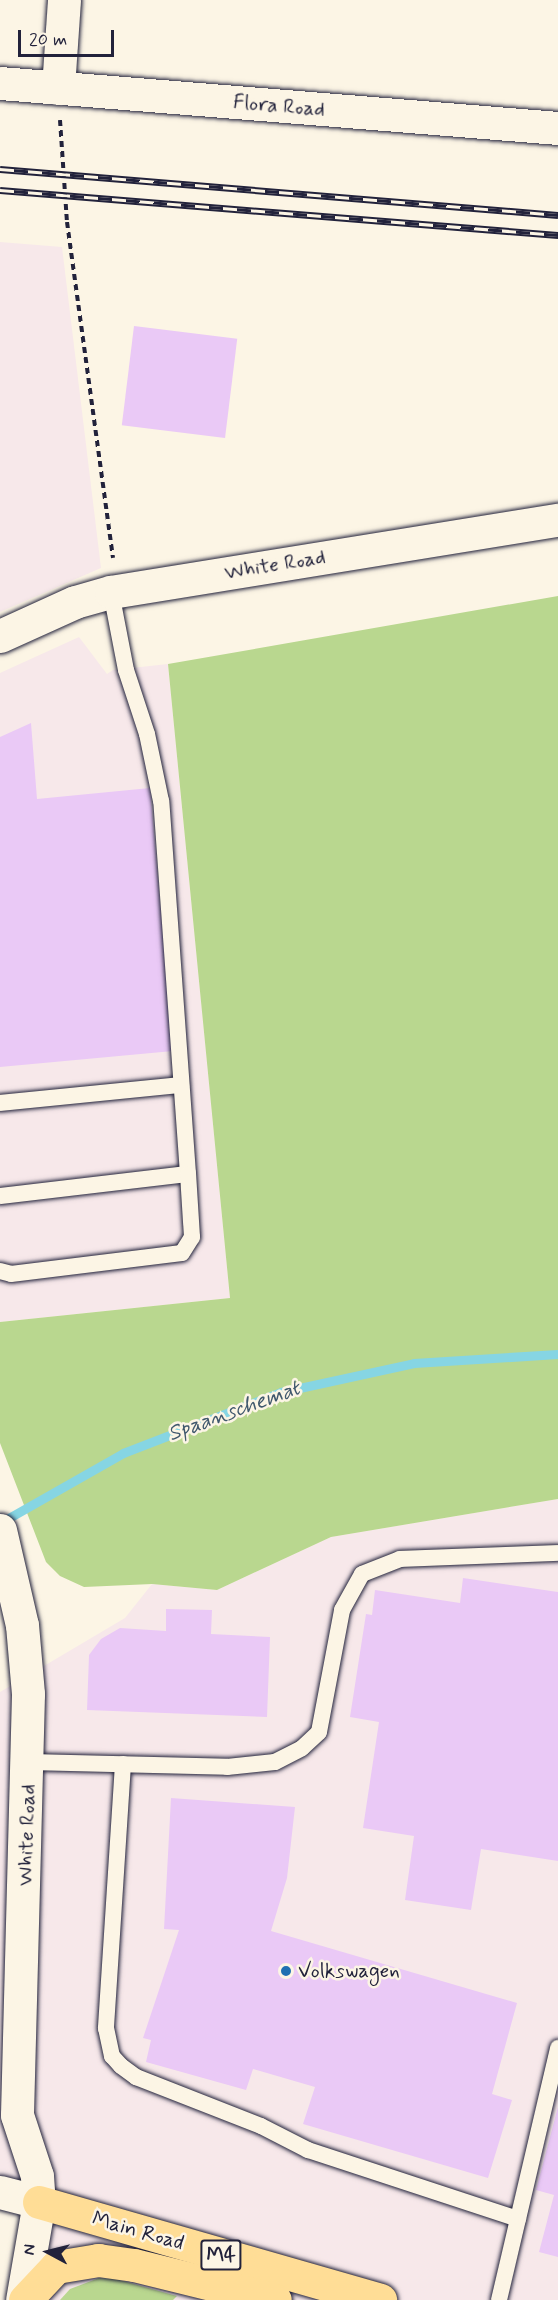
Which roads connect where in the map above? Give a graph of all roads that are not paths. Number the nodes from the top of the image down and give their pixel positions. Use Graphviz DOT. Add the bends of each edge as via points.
graph roads {
  1 [pos="64,0"];
  2 [pos="0,83"];
  3 [pos="58,88"];
  4 [pos="558,128"];
  5 [pos="558,520"];
  6 [pos="111,592"];
  7 [pos="0,636"];
  8 [pos="181,1085"];
  9 [pos="0,1103"];
  10 [pos="188,1174"];
  11 [pos="0,1196"];
  12 [pos="0,1271"];
  13 [pos="4,1543"];
  14 [pos="558,1553"];
  15 [pos="29,1762"];
  16 [pos="123,1764"];
  17 [pos="558,2048"];
  18 [pos="17,2115"];
  19 [pos="0,2146"];
  20 [pos="0,2192"];
  21 [pos="39,2202"];
  22 [pos="518,2219"];
  23 [pos="277,2291"];
  24 [pos="23,2300"];
  25 [pos="380,2300"];
  26 [pos="499,2300"];
  1 -- 3 [label="street"];
  2 -- 3 [label="street, Flora Road"];
  3 -- 4 [label="street, Flora Road"];
  5 -- 6 [label="street, White Road"];
  6 -- 7 [label="street, White Road" via="75,602"];
  6 -- 8 [label="lane" via="126,670 147,734 161,801"];
  8 -- 9 [label="lane"];
  8 -- 10 [label="lane"];
  10 -- 11 [label="lane"];
  10 -- 12 [label="lane" via="192,1237 182,1253 11,1274"];
  13 -- 15 [label="street, White Road" via="23,1636"];
  14 -- 16 [label="lane" via="383,1563 362,1574 349,1592 342,1610 324,1722 311,1742 259,1765"];
  15 -- 16 [label="lane"];
  15 -- 18 [label="street, White Road"];
  16 -- 22 [label="lane" via="106,2028 112,2055 121,2066 136,2077 261,2126 335,2161"];
  17 -- 22 [label="lane"];
  18 -- 19 [label="street, White Road"];
  18 -- 21 [label="street, White Road" via="37,2176"];
  20 -- 21 [label="street, Main Road / M4"];
  21 -- 23 [label="main road, Main Road / M4"];
  21 -- 24 [label="street, White Road"];
  22 -- 26 [label="lane"];
  23 -- 24 [label="main road" via="98,2260 56,2267"];
  23 -- 25 [label="main road, Main Road / M4"];
}
